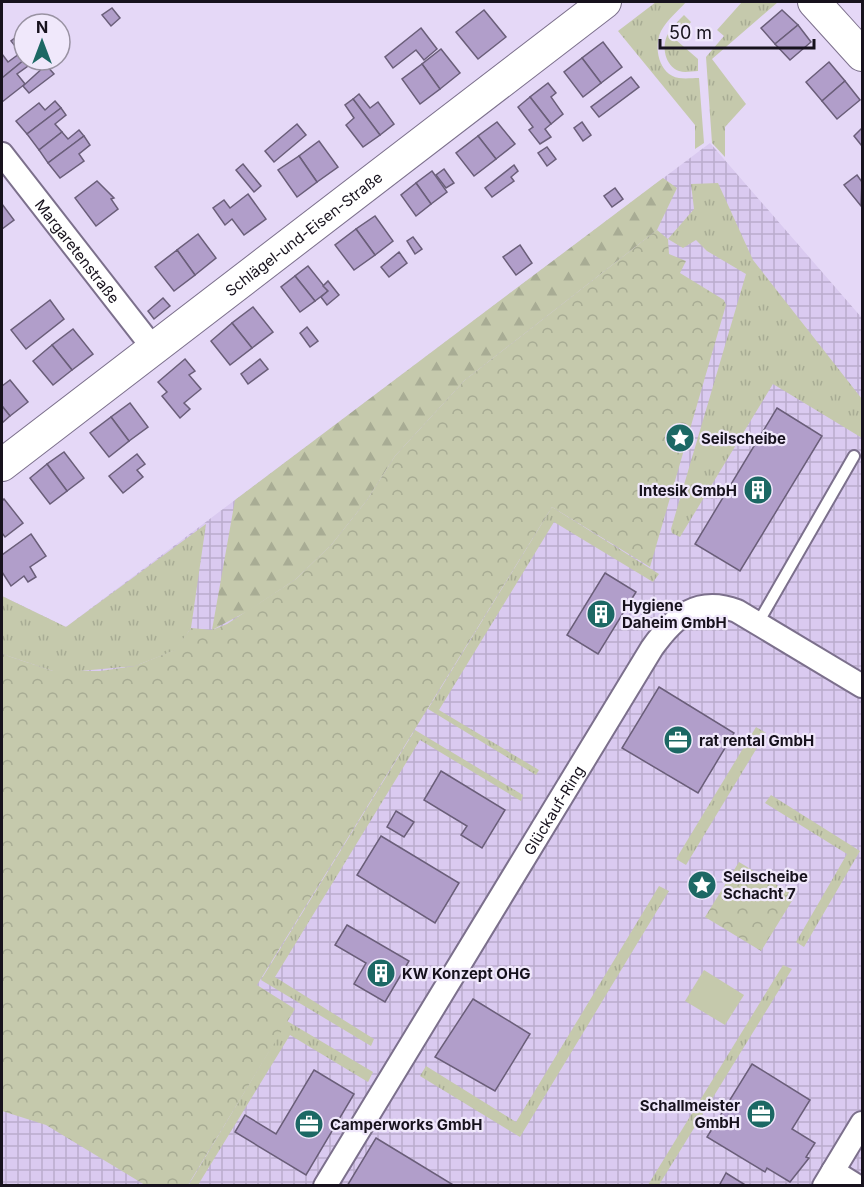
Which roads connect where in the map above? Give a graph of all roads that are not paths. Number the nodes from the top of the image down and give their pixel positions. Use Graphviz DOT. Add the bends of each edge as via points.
graph roads {
  1 [pos="605,2"];
  2 [pos="814,2"];
  3 [pos="862,55"];
  4 [pos="2,153"];
  5 [pos="154,349"];
  6 [pos="854,456"];
  7 [pos="2,465"];
  8 [pos="759,624"];
  9 [pos="862,686"];
  10 [pos="862,1123"];
  11 [pos="829,1178"];
  12 [pos="325,1185"];
  13 [pos="857,1185"];
  1 -- 5 [label="street, Schlägel-und-Eisen-Straße"];
  2 -- 3 [label="street"];
  4 -- 5 [label="street, Margaretenstraße"];
  5 -- 7 [label="street, Schlägel-und-Eisen-Straße"];
  6 -- 8 [label="lane"];
  8 -- 9 [label="street, Glückauf-Ring"];
  8 -- 12 [label="street, Glückauf-Ring" via="722,606 688,612 671,622"];
  10 -- 11 [label="street"];
  11 -- 13 [label="street"];
}
